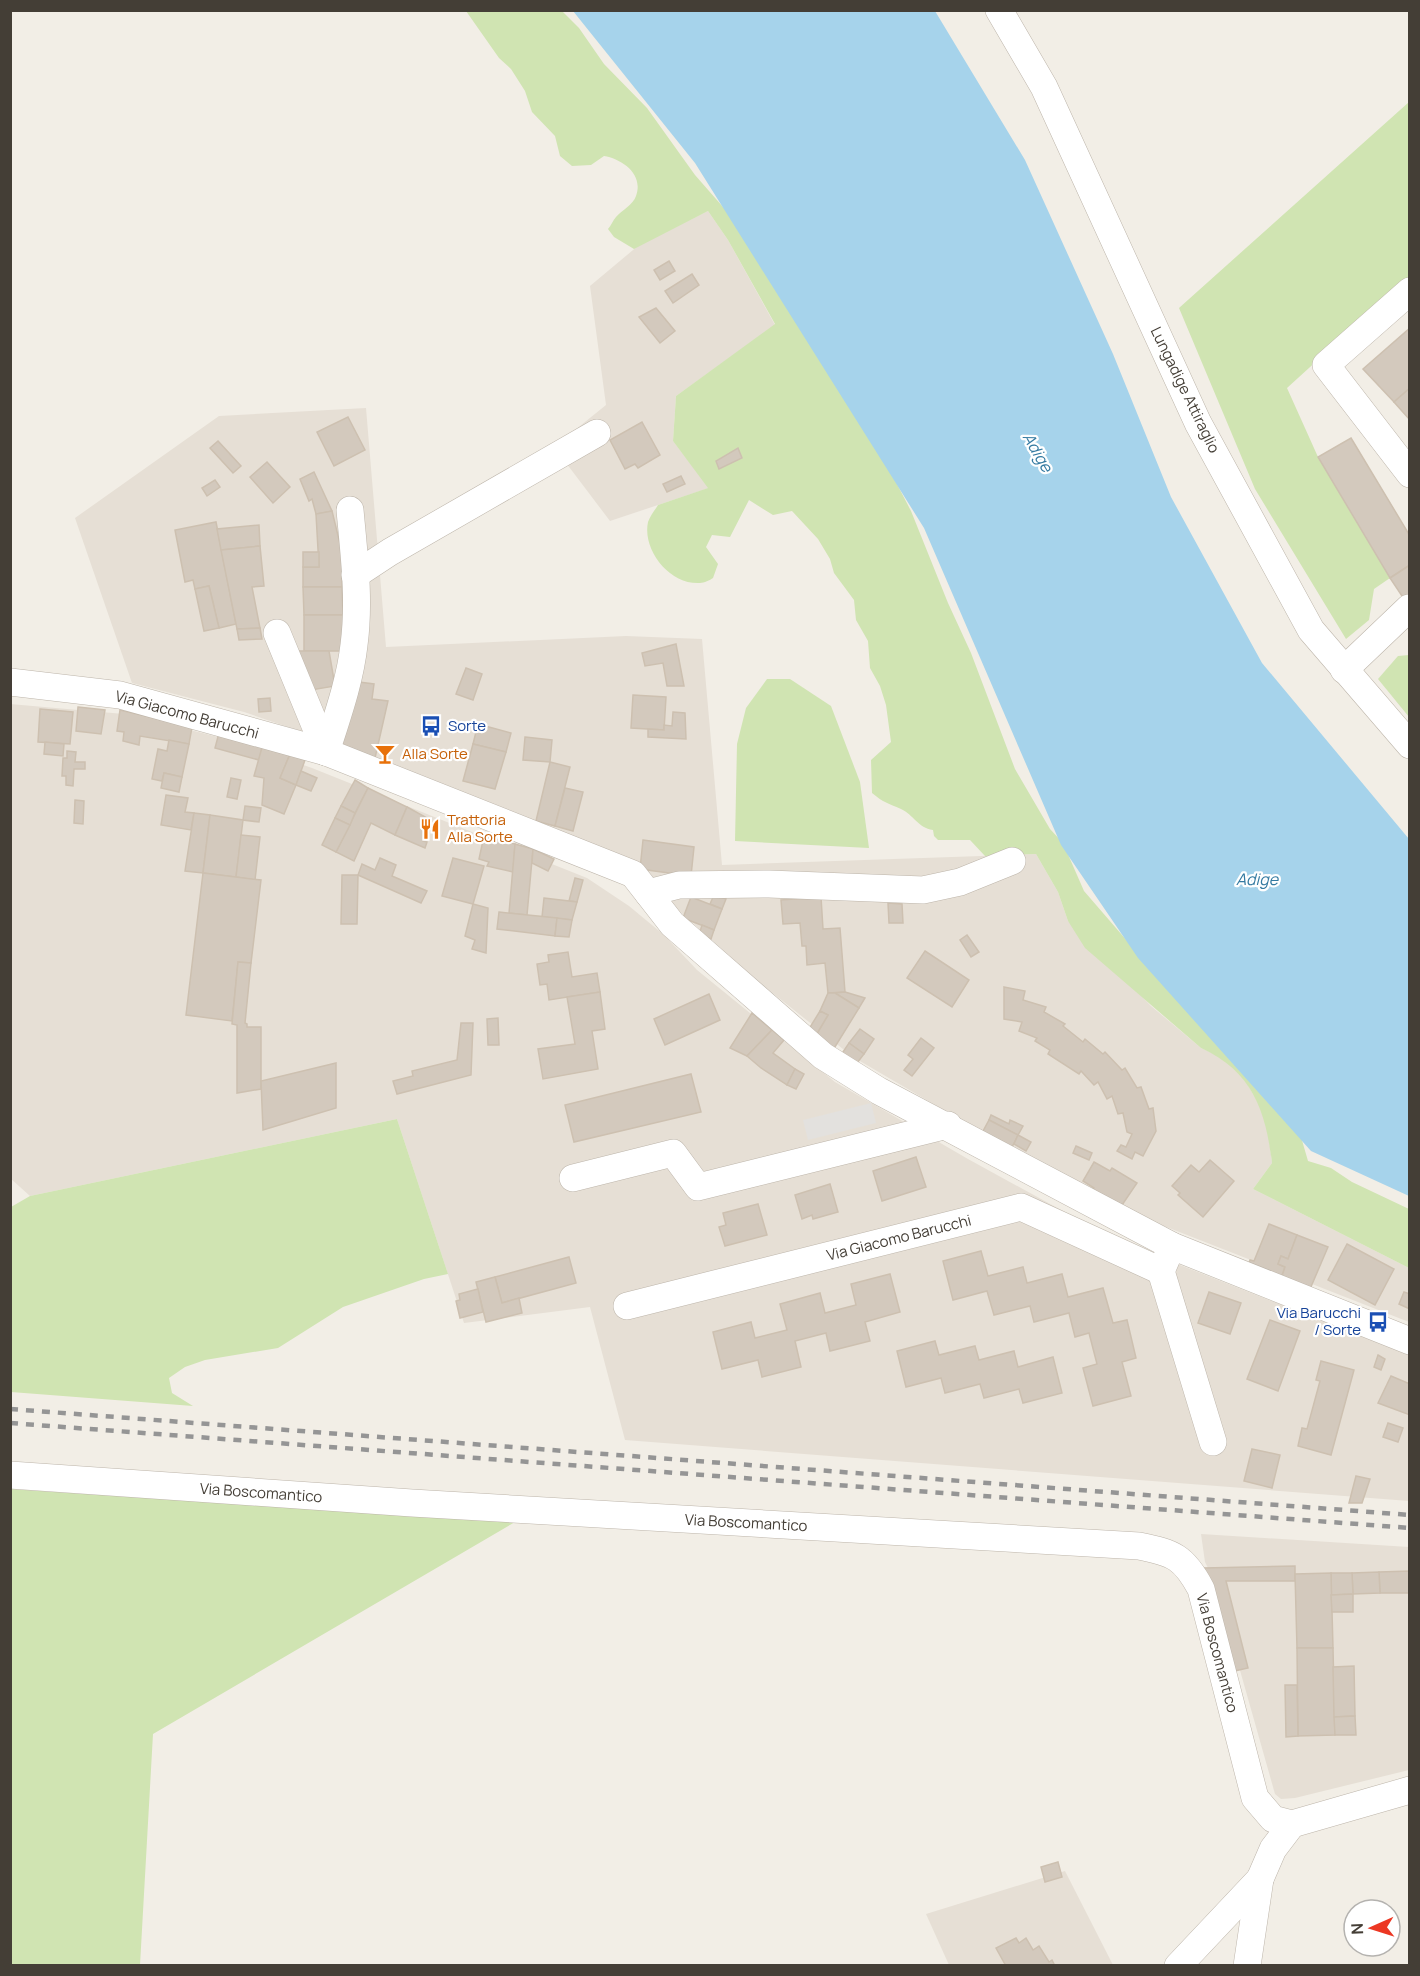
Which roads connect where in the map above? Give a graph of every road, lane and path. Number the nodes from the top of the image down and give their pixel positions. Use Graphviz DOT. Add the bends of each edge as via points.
graph roads {
  1 [pos="999,10"];
  2 [pos="1410,291"];
  3 [pos="597,433"];
  4 [pos="1410,474"];
  5 [pos="350,510"];
  6 [pos="355,575"];
  7 [pos="1409,608"];
  8 [pos="277,633"];
  9 [pos="1344,670"];
  10 [pos="10,682"];
  11 [pos="1410,745"];
  12 [pos="326,752"];
  13 [pos="1012,861"];
  14 [pos="648,893"];
  15 [pos="948,1125"];
  16 [pos="573,1178"];
  17 [pos="1172,1246"];
  18 [pos="1161,1271"];
  19 [pos="627,1306"];
  20 [pos="1410,1341"];
  21 [pos="1214,1442"];
  22 [pos="10,1475"];
  23 [pos="1410,1790"];
  24 [pos="1292,1824"];
  25 [pos="1260,1879"];
  26 [pos="1178,1965"];
  27 [pos="1247,1965"];
  1 -- 9 [label="street, Lungadige Attiraglio" via="1044,87 1198,423 1311,630"];
  2 -- 4 [label="street" via="1326,365"];
  3 -- 6 [label="street"];
  5 -- 6 [label="street"];
  6 -- 12 [label="street" via="354,644 344,698"];
  7 -- 9 [label="street"];
  8 -- 12 [label="street"];
  9 -- 11 [label="street, Lungadige Attiraglio"];
  10 -- 12 [label="street, Via Giacomo Barucchi" via="120,696"];
  12 -- 14 [label="street, Via Giacomo Barucchi" via="633,874"];
  13 -- 14 [label="street" via="960,882 923,890 769,884 679,885"];
  14 -- 15 [label="street, Via Giacomo Barucchi" via="672,924 823,1056 879,1091"];
  15 -- 16 [label="street" via="698,1187 673,1153"];
  15 -- 17 [label="street, Via Giacomo Barucchi"];
  17 -- 18 [label="street"];
  17 -- 20 [label="street, Via Giacomo Barucchi"];
  18 -- 19 [label="street, Via Giacomo Barucchi" via="1021,1207"];
  18 -- 21 [label="street"];
  22 -- 24 [label="street, Via Boscomantico" via="448,1506 1139,1546 1169,1552 1190,1569 1201,1590 1255,1798 1273,1819"];
  23 -- 24 [label="street"];
  24 -- 25 [label="street" via="1273,1849"];
  25 -- 26 [label="street"];
  25 -- 27 [label="street"];
}
